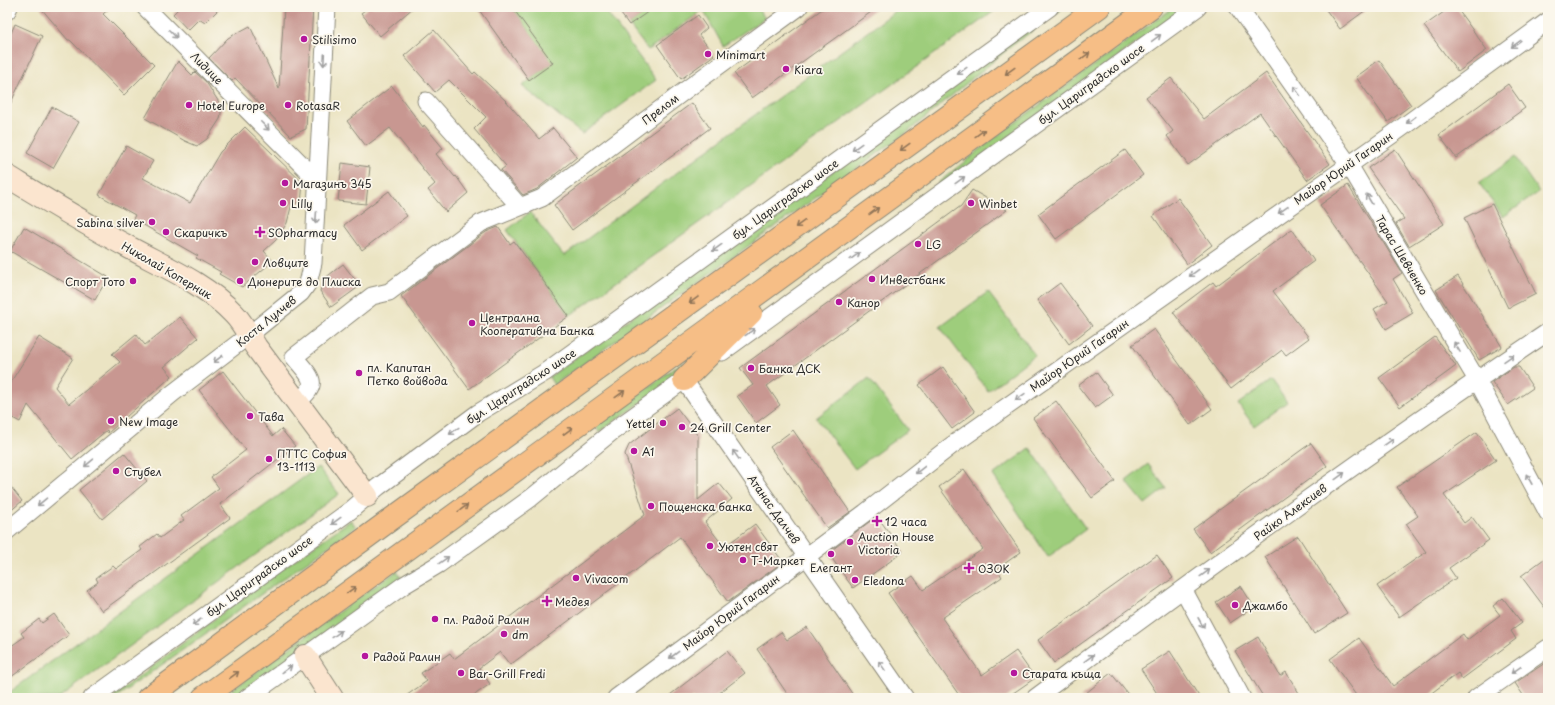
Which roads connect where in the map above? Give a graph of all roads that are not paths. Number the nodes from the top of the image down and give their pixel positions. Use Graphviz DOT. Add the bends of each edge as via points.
graph roads {
  1 [pos="9,7"];
  2 [pos="145,7"];
  3 [pos="327,7"];
  4 [pos="799,7"];
  5 [pos="1050,7"];
  6 [pos="1083,7"];
  7 [pos="1099,7"];
  8 [pos="1151,7"];
  9 [pos="1198,7"];
  10 [pos="1238,7"];
  11 [pos="7,11"];
  12 [pos="1548,21"];
  13 [pos="1042,48"];
  14 [pos="426,101"];
  15 [pos="1349,165"];
  16 [pos="7,176"];
  17 [pos="318,181"];
  18 [pos="520,207"];
  19 [pos="797,266"];
  20 [pos="1548,332"];
  21 [pos="249,335"];
  22 [pos="684,380"];
  23 [pos="1477,380"];
  24 [pos="297,402"];
  25 [pos="367,496"];
  26 [pos="1548,513"];
  27 [pos="7,531"];
  28 [pos="806,556"];
  29 [pos="1183,589"];
  30 [pos="1548,648"];
  31 [pos="305,656"];
  32 [pos="92,698"];
  33 [pos="148,698"];
  34 [pos="203,698"];
  35 [pos="247,698"];
  36 [pos="332,698"];
  37 [pos="616,698"];
  38 [pos="905,698"];
  39 [pos="1035,698"];
  40 [pos="1242,698"];
  41 [pos="1476,698"];
  1 -- 11 [label="street"];
  2 -- 17 [label="street, Лидице, one-way"];
  3 -- 17 [label="street, Коста Лулчев, one-way"];
  4 -- 18 [label="street, Прелом" via="542,198"];
  5 -- 25 [label="street, бул. Цариградско шосе, one-way" via="544,373 478,413"];
  6 -- 13 [label="highway"];
  7 -- 13 [label="highway"];
  19 -- 8 [label="highway, one-way"];
  22 -- 9 [label="street, бул. Цариградско шосе, one-way"];
  15 -- 10 [label="street, Тарас Шевченко, one-way"];
  12 -- 15 [label="street, Майор Юрий Гагарин, one-way"];
  13 -- 33 [label="highway, one-way"];
  14 -- 18 [label="street"];
  23 -- 15 [label="street, Тарас Шевченко, one-way"];
  15 -- 28 [label="street, Майор Юрий Гагарин, one-way" via="951,446"];
  16 -- 21 [label="street, Николай Коперник" via="213,295 235,315"];
  17 -- 21 [label="street, Коста Лулчев, one-way" via="313,263 308,283 301,293"];
  18 -- 24 [label="street, Прелом" via="482,223 389,292 372,296 294,357 311,378 312,388"];
  19 -- 22 [label="highway"];
  34 -- 19 [label="highway, one-way"];
  23 -- 20 [label="street, Райко Алексиев, one-way"];
  21 -- 24 [label="street, Николай Коперник"];
  21 -- 27 [label="street, Коста Лулчев, one-way" via="173,393"];
  28 -- 22 [label="street, Атанас Далчев, one-way"];
  31 -- 22 [label="street, бул. Цариградско шосе, one-way" via="531,498 613,431"];
  26 -- 23 [label="street, Тарас Шевченко, one-way"];
  29 -- 23 [label="street, Райко Алексиев, one-way"];
  24 -- 25 [label="street, Николай Коперник"];
  25 -- 32 [label="street, бул. Цариградско шосе, one-way"];
  28 -- 37 [label="street, Майор Юрий Гагарин, one-way"];
  38 -- 28 [label="street, Атанас Далчев, one-way"];
  39 -- 29 [label="street, Райко Алексиев, one-way"];
  29 -- 40 [label="street, one-way"];
  30 -- 41 [label="street, one-way"];
  35 -- 31 [label="street, бул. Цариградско шосе, one-way"];
  31 -- 36 [label="street"];
}
